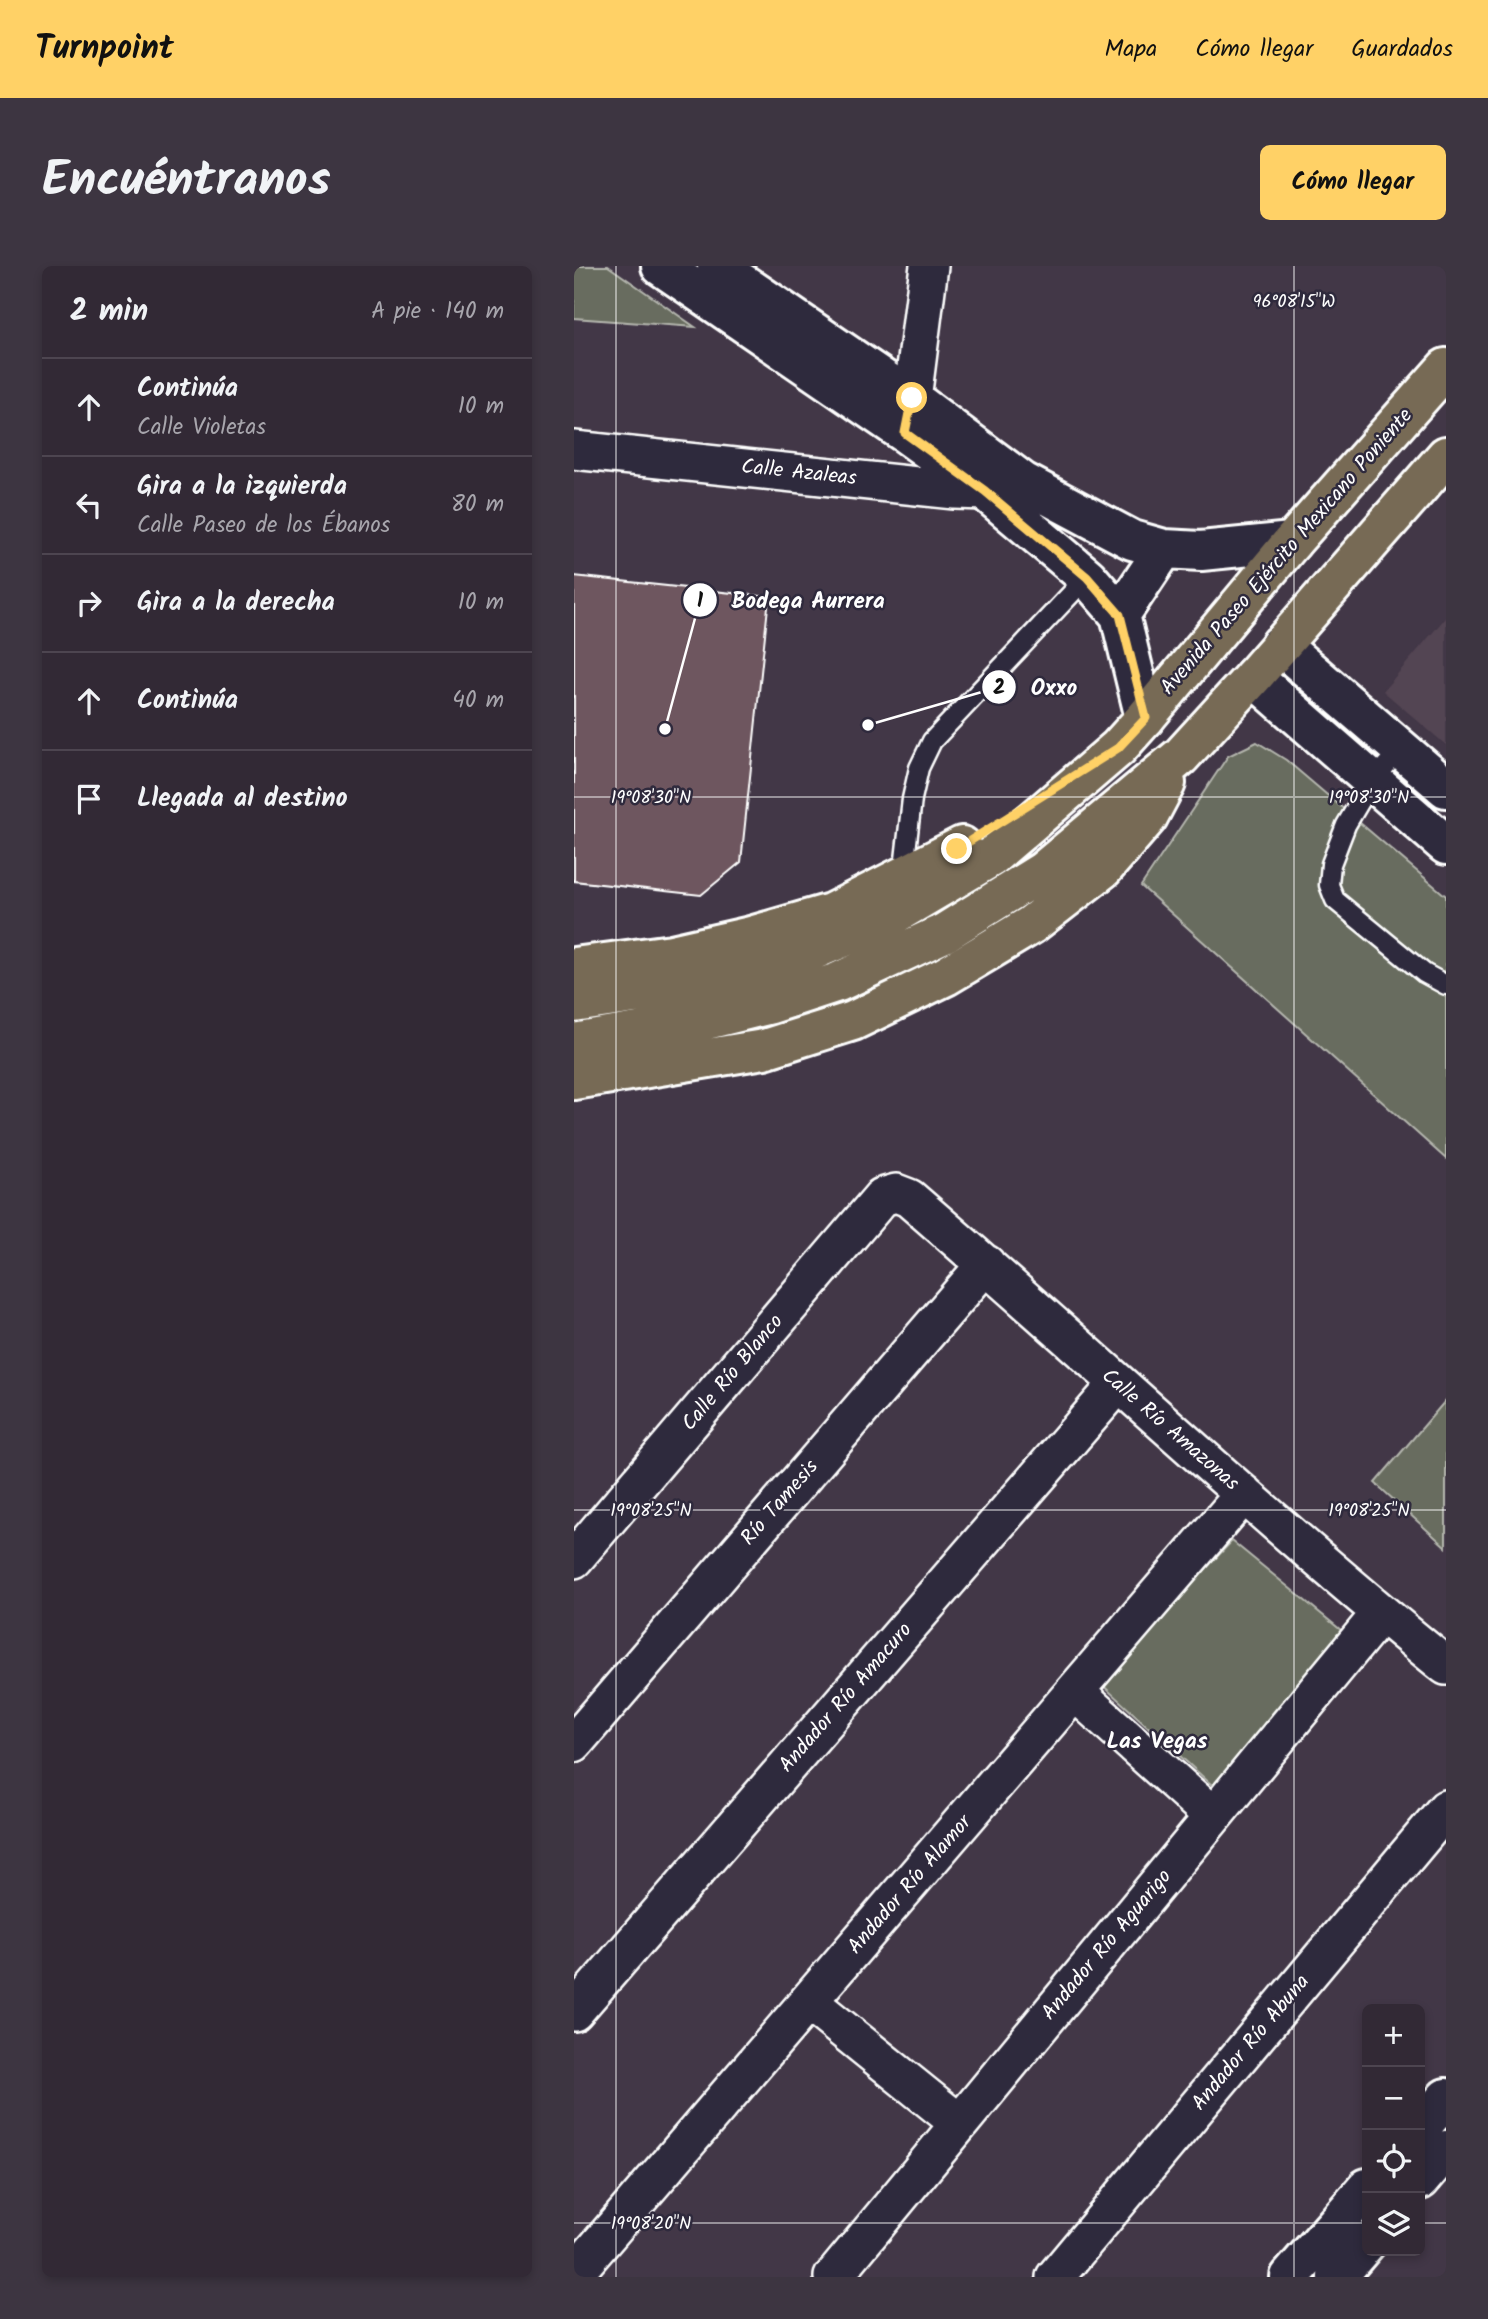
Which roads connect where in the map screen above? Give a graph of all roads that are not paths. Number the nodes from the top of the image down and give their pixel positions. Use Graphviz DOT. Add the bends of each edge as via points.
graph roads {
  1 [pos="661,266"];
  2 [pos="717,266"];
  3 [pos="929,266"];
  4 [pos="1446,368"];
  5 [pos="909,416"];
  6 [pos="574,450"];
  7 [pos="1446,456"];
  8 [pos="1023,482"];
  9 [pos="985,491"];
  10 [pos="1292,542"];
  11 [pos="1164,550"];
  12 [pos="1087,577"];
  13 [pos="1120,615"];
  14 [pos="1280,645"];
  15 [pos="1253,677"];
  16 [pos="1146,718"];
  17 [pos="1118,748"];
  18 [pos="1401,749"];
  19 [pos="1181,756"];
  20 [pos="1372,780"];
  21 [pos="1446,788"];
  22 [pos="1446,845"];
  23 [pos="903,877"];
  24 [pos="580,964"];
  25 [pos="1446,985"];
  26 [pos="574,1003"];
  27 [pos="574,1043"];
  28 [pos="574,1080"];
  29 [pos="896,1193"];
  30 [pos="986,1264"];
  31 [pos="1118,1384"];
  32 [pos="1244,1494"];
  33 [pos="574,1559"];
  34 [pos="1381,1613"];
  35 [pos="1446,1666"];
  36 [pos="1075,1692"];
  37 [pos="574,1743"];
  38 [pos="1446,1809"];
  39 [pos="1213,1816"];
  40 [pos="809,2002"];
  41 [pos="574,2012"];
  42 [pos="1446,2098"];
  43 [pos="1425,2122"];
  44 [pos="959,2123"];
  45 [pos="1446,2150"];
  46 [pos="1425,2174"];
  47 [pos="1363,2193"];
  48 [pos="1362,2248"];
  49 [pos="574,2274"];
  50 [pos="833,2277"];
  51 [pos="1055,2277"];
  52 [pos="1290,2277"];
  53 [pos="1337,2277"];
  1 -- 5 [label="main road"];
  2 -- 5 [label="main road"];
  3 -- 5 [label="street"];
  4 -- 10 [label="main road, Avenida Paseo Ejército Mexicano Poniente"];
  5 -- 8 [label="main road"];
  5 -- 9 [label="main road"];
  6 -- 9 [label="street, Calle Azaleas"];
  7 -- 14 [label="main road"];
  8 -- 9 [label="street, Calle Azaleas"];
  8 -- 11 [label="main road" via="1132,540"];
  9 -- 12 [label="main road"];
  10 -- 11 [label="main road"];
  10 -- 16 [label="main road, Avenida Paseo Ejército Mexicano Poniente"];
  11 -- 13 [label="main road"];
  12 -- 13 [label="main road"];
  12 -- 23 [label="lane" via="932,741 912,799"];
  13 -- 16 [label="main road"];
  14 -- 15 [label="main road"];
  14 -- 18 [label="main road"];
  15 -- 19 [label="main road"];
  15 -- 20 [label="main road"];
  16 -- 17 [label="main road, Avenida Paseo Ejército Mexicano Poniente"];
  17 -- 23 [label="main road" via="957,849"];
  17 -- 26 [label="main road, Avenida Paseo Ejército Mexicano Poniente" via="990,858 885,920 788,961 722,981"];
  18 -- 20 [label="lane"];
  18 -- 21 [label="main road"];
  19 -- 27 [label="main road" via="1043,872 944,933 838,982 771,1004"];
  19 -- 28 [label="main road" via="1148,817 1103,869 1031,925 946,976 853,1021 764,1049"];
  20 -- 22 [label="main road"];
  20 -- 25 [label="lane" via="1346,825 1331,864 1329,885 1335,900 1424,973"];
  23 -- 24 [label="main road" via="831,913 751,936 672,954"];
  29 -- 30 [label="street, Calle Río Amazonas" via="909,1198"];
  29 -- 33 [label="street, Calle Río Blanco" via="882,1197"];
  30 -- 31 [label="street, Calle Río Amazonas"];
  30 -- 37 [label="street, Río Tamesis"];
  31 -- 32 [label="street, Calle Río Amazonas"];
  31 -- 41 [label="street, Andador Río Amacuro"];
  32 -- 34 [label="street, Calle Río Amazonas"];
  32 -- 36 [label="street, Andador Río Alamor"];
  34 -- 35 [label="street, Calle Río Amazonas"];
  34 -- 39 [label="street, Andador Río Aguarigo"];
  36 -- 39 [label="street"];
  36 -- 40 [label="street, Andador Río Alamor"];
  38 -- 51 [label="street, Andador Río Abuna"];
  39 -- 44 [label="street, Andador Río Aguarigo"];
  40 -- 44 [label="street"];
  40 -- 49 [label="street, Andador Río Alamor"];
  42 -- 43 [label="main road"];
  44 -- 50 [label="street, Andador Río Aguarigo"];
  45 -- 46 [label="main road"];
  47 -- 52 [label="main road"];
  48 -- 53 [label="main road"];
}
